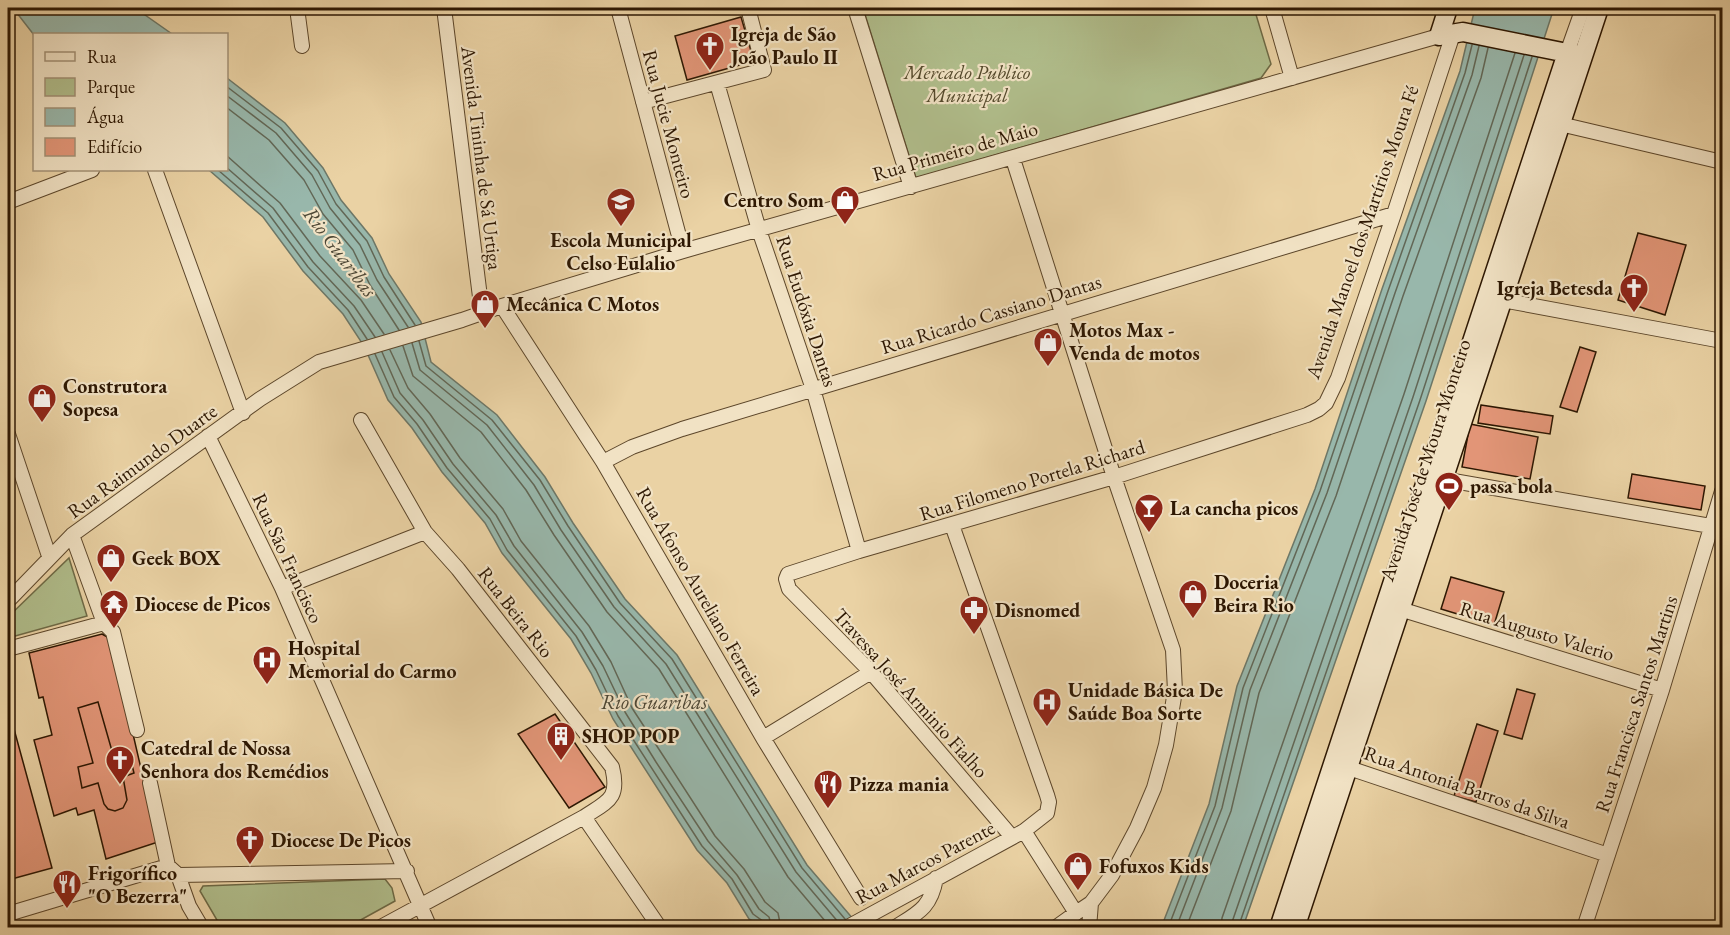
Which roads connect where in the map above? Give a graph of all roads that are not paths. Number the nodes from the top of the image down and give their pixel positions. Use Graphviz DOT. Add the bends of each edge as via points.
graph roads {
  1 [pos="297,8"];
  2 [pos="444,8"];
  3 [pos="618,8"];
  4 [pos="748,8"];
  5 [pos="855,8"];
  6 [pos="1272,8"];
  7 [pos="1448,8"];
  8 [pos="1583,8"];
  9 [pos="1599,8"];
  10 [pos="1452,34"];
  11 [pos="302,46"];
  12 [pos="1574,55"];
  13 [pos="1292,78"];
  14 [pos="717,83"];
  15 [pos="643,102"];
  16 [pos="1560,124"];
  17 [pos="1013,159"];
  18 [pos="1722,162"];
  19 [pos="89,171"];
  20 [pos="155,171"];
  21 [pos="911,187"];
  22 [pos="8,202"];
  23 [pos="1394,214"];
  24 [pos="759,230"];
  25 [pos="683,251"];
  26 [pos="1502,300"];
  27 [pos="502,306"];
  28 [pos="482,313"];
  29 [pos="1063,313"];
  30 [pos="462,320"];
  31 [pos="1722,341"];
  32 [pos="813,389"];
  33 [pos="243,412"];
  34 [pos="361,420"];
  35 [pos="1287,422"];
  36 [pos="8,434"];
  37 [pos="208,436"];
  38 [pos="603,462"];
  39 [pos="1114,477"];
  40 [pos="1442,479"];
  41 [pos="1722,491"];
  42 [pos="952,525"];
  43 [pos="1717,527"];
  44 [pos="425,532"];
  45 [pos="72,536"];
  46 [pos="859,551"];
  47 [pos="49,556"];
  48 [pos="788,574"];
  49 [pos="282,588"];
  50 [pos="8,601"];
  51 [pos="1401,609"];
  52 [pos="104,623"];
  53 [pos="8,649"];
  54 [pos="871,672"];
  55 [pos="1662,690"];
  56 [pos="137,730"];
  57 [pos="764,738"];
  58 [pos="1348,768"];
  59 [pos="150,783"];
  60 [pos="584,818"];
  61 [pos="1018,834"];
  62 [pos="1608,855"];
  63 [pos="173,870"];
  64 [pos="407,871"];
  65 [pos="936,879"];
  66 [pos="861,898"];
  67 [pos="1091,903"];
  68 [pos="421,905"];
  69 [pos="8,914"];
  70 [pos="1076,914"];
  71 [pos="202,927"];
  72 [pos="379,927"];
  73 [pos="430,927"];
  74 [pos="660,927"];
  75 [pos="846,927"];
  76 [pos="894,927"];
  77 [pos="1055,927"];
  78 [pos="1089,927"];
  79 [pos="1279,927"];
  80 [pos="1295,927"];
  81 [pos="1584,927"];
  1 -- 11 [label="street"];
  2 -- 28 [label="street, Avenida Tininha de Sá Urtiga"];
  3 -- 15 [label="street, Rua Jucie Monteiro"];
  4 -- 14 [label="street" via="764,70"];
  5 -- 21 [label="street"];
  6 -- 13 [label="street"];
  7 -- 10 [label="main road, Avenida Manoel dos Martírios Moura Fé"];
  8 -- 12 [label="street"];
  9 -- 12 [label="main road, Avenida José de Moura Monteiro"];
  10 -- 12 [label="main road"];
  10 -- 13 [label="street, Rua Primeiro de Maio"];
  10 -- 23 [label="street, Avenida Manoel dos Martírios Moura Fé"];
  12 -- 16 [label="main road, Avenida José de Moura Monteiro"];
  12 -- 79 [label="main road, Avenida José de Moura Monteiro"];
  13 -- 17 [label="street, Rua Primeiro de Maio"];
  14 -- 15 [label="street"];
  14 -- 24 [label="street, Rua Eudóxia Dantas"];
  15 -- 25 [label="street, Rua Jucie Monteiro"];
  16 -- 18 [label="street"];
  16 -- 26 [label="main road, Avenida José de Moura Monteiro"];
  17 -- 21 [label="street, Rua Primeiro de Maio"];
  17 -- 29 [label="street"];
  19 -- 22 [label="street"];
  20 -- 33 [label="street"];
  21 -- 24 [label="street, Rua Primeiro de Maio"];
  23 -- 29 [label="street, Rua Ricardo Cassiano Dantas"];
  23 -- 35 [label="street, Avenida Manoel dos Martírios Moura Fé" via="1331,394 1319,409"];
  24 -- 25 [label="street, Rua Primeiro de Maio"];
  24 -- 32 [label="street, Rua Eudóxia Dantas"];
  25 -- 27 [label="street, Rua Primeiro de Maio"];
  26 -- 31 [label="street"];
  26 -- 40 [label="main road, Avenida José de Moura Monteiro"];
  27 -- 28 [label="street, Rua Primeiro de Maio"];
  27 -- 38 [label="street, Rua Afonso Aureliano Ferreira"];
  28 -- 30 [label="street, Rua Primeiro de Maio"];
  29 -- 32 [label="street, Rua Ricardo Cassiano Dantas"];
  29 -- 39 [label="street"];
  30 -- 33 [label="street, Rua Raimundo Duarte" via="319,362"];
  32 -- 38 [label="street, Rua Ricardo Cassiano Dantas" via="656,437"];
  32 -- 46 [label="street, Rua Eudóxia Dantas"];
  33 -- 37 [label="street, Rua Raimundo Duarte"];
  34 -- 44 [label="street, Rua Beira Rio"];
  35 -- 39 [label="street, Rua Filomeno Portela Richard"];
  36 -- 47 [label="street"];
  37 -- 45 [label="street, Rua Raimundo Duarte"];
  37 -- 49 [label="street, Rua São Francisco"];
  38 -- 57 [label="street, Rua Afonso Aureliano Ferreira"];
  39 -- 42 [label="street, Rua Filomeno Portela Richard"];
  39 -- 67 [label="street" via="1173,650 1175,691 1154,788 1112,875"];
  40 -- 43 [label="street"];
  40 -- 51 [label="main road, Avenida José de Moura Monteiro"];
  41 -- 43 [label="street, Rua Francisca Santos Martins"];
  42 -- 46 [label="street, Rua Filomeno Portela Richard"];
  42 -- 61 [label="street, Rua Marcos Parente" via="1049,802 1047,813"];
  43 -- 55 [label="street, Rua Francisca Santos Martins"];
  44 -- 49 [label="street"];
  44 -- 60 [label="street, Rua Beira Rio" via="612,767 614,795"];
  45 -- 47 [label="street, Rua Raimundo Duarte"];
  45 -- 52 [label="street"];
  46 -- 48 [label="street, Rua Filomeno Portela Richard"];
  47 -- 50 [label="street, Rua Raimundo Duarte"];
  48 -- 54 [label="street, Travessa José Arminio Fialho" via="789,589"];
  49 -- 64 [label="street, Rua São Francisco"];
  51 -- 55 [label="street, Rua Augusto Valerio"];
  51 -- 58 [label="main road, Avenida José de Moura Monteiro"];
  52 -- 53 [label="street"];
  52 -- 56 [label="street" via="113,632"];
  54 -- 57 [label="street"];
  54 -- 61 [label="street, Travessa José Arminio Fialho"];
  55 -- 62 [label="street, Rua Francisca Santos Martins"];
  57 -- 66 [label="street, Rua Afonso Aureliano Ferreira"];
  58 -- 62 [label="street, Rua Antonia Barros da Silva"];
  58 -- 80 [label="main road, Avenida José de Moura Monteiro"];
  59 -- 63 [label="street"];
  60 -- 68 [label="street"];
  60 -- 74 [label="street"];
  61 -- 65 [label="street, Rua Marcos Parente"];
  61 -- 70 [label="street, Travessa José Arminio Fialho"];
  62 -- 81 [label="street, Rua Francisca Santos Martins"];
  63 -- 64 [label="street"];
  63 -- 69 [label="street"];
  63 -- 71 [label="street"];
  64 -- 68 [label="street, Rua São Francisco"];
  65 -- 75 [label="street, Rua Marcos Parente"];
  65 -- 76 [label="street" via="924,909"];
  67 -- 70 [label="street"];
  67 -- 78 [label="street"];
  68 -- 72 [label="street"];
  68 -- 73 [label="street, Rua São Francisco"];
  70 -- 77 [label="street"];
}
